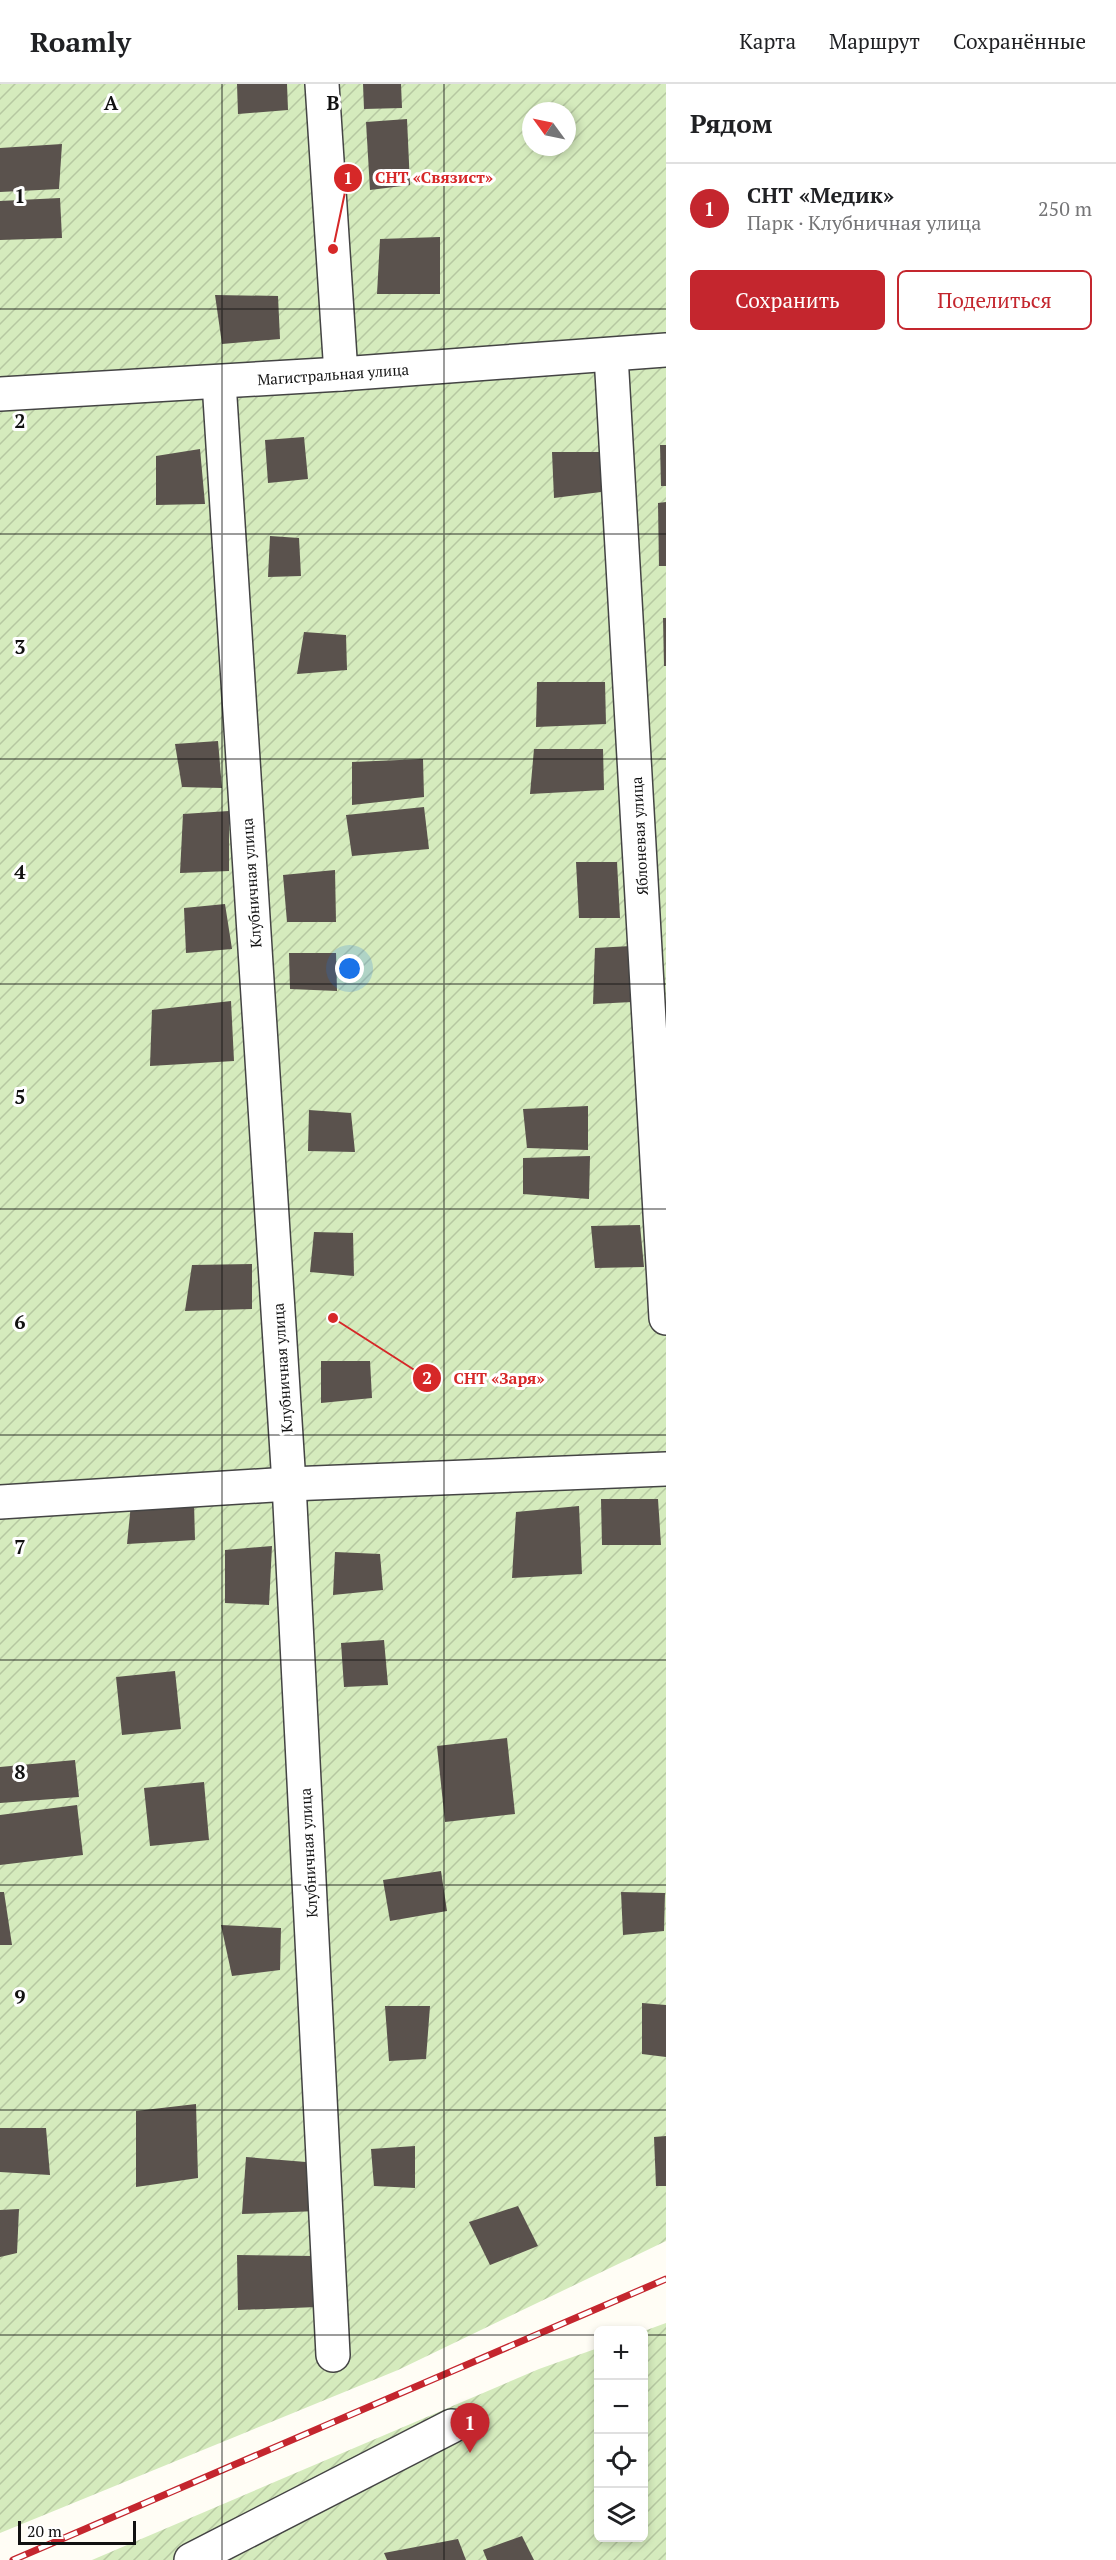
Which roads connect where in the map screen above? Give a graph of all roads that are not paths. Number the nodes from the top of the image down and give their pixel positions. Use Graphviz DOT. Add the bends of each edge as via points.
graph roads {
  1 [pos="322,84"];
  2 [pos="666,350"];
  3 [pos="612,355"];
  4 [pos="341,374"];
  5 [pos="219,382"];
  6 [pos="0,394"];
  7 [pos="666,1318"];
  8 [pos="666,1469"];
  9 [pos="289,1484"];
  10 [pos="0,1502"];
  11 [pos="333,2355"];
  12 [pos="452,2426"];
  13 [pos="191,2560"];
  1 -- 4 [label="street"];
  2 -- 3 [label="street, Магистральная улица"];
  3 -- 4 [label="street, Магистральная улица"];
  3 -- 7 [label="street, Яблоневая улица"];
  4 -- 5 [label="street, Магистральная улица"];
  5 -- 6 [label="street, Магистральная улица"];
  5 -- 9 [label="street, Клубничная улица"];
  8 -- 9 [label="street"];
  9 -- 10 [label="street"];
  9 -- 11 [label="street, Клубничная улица"];
  12 -- 13 [label="street"];
}
